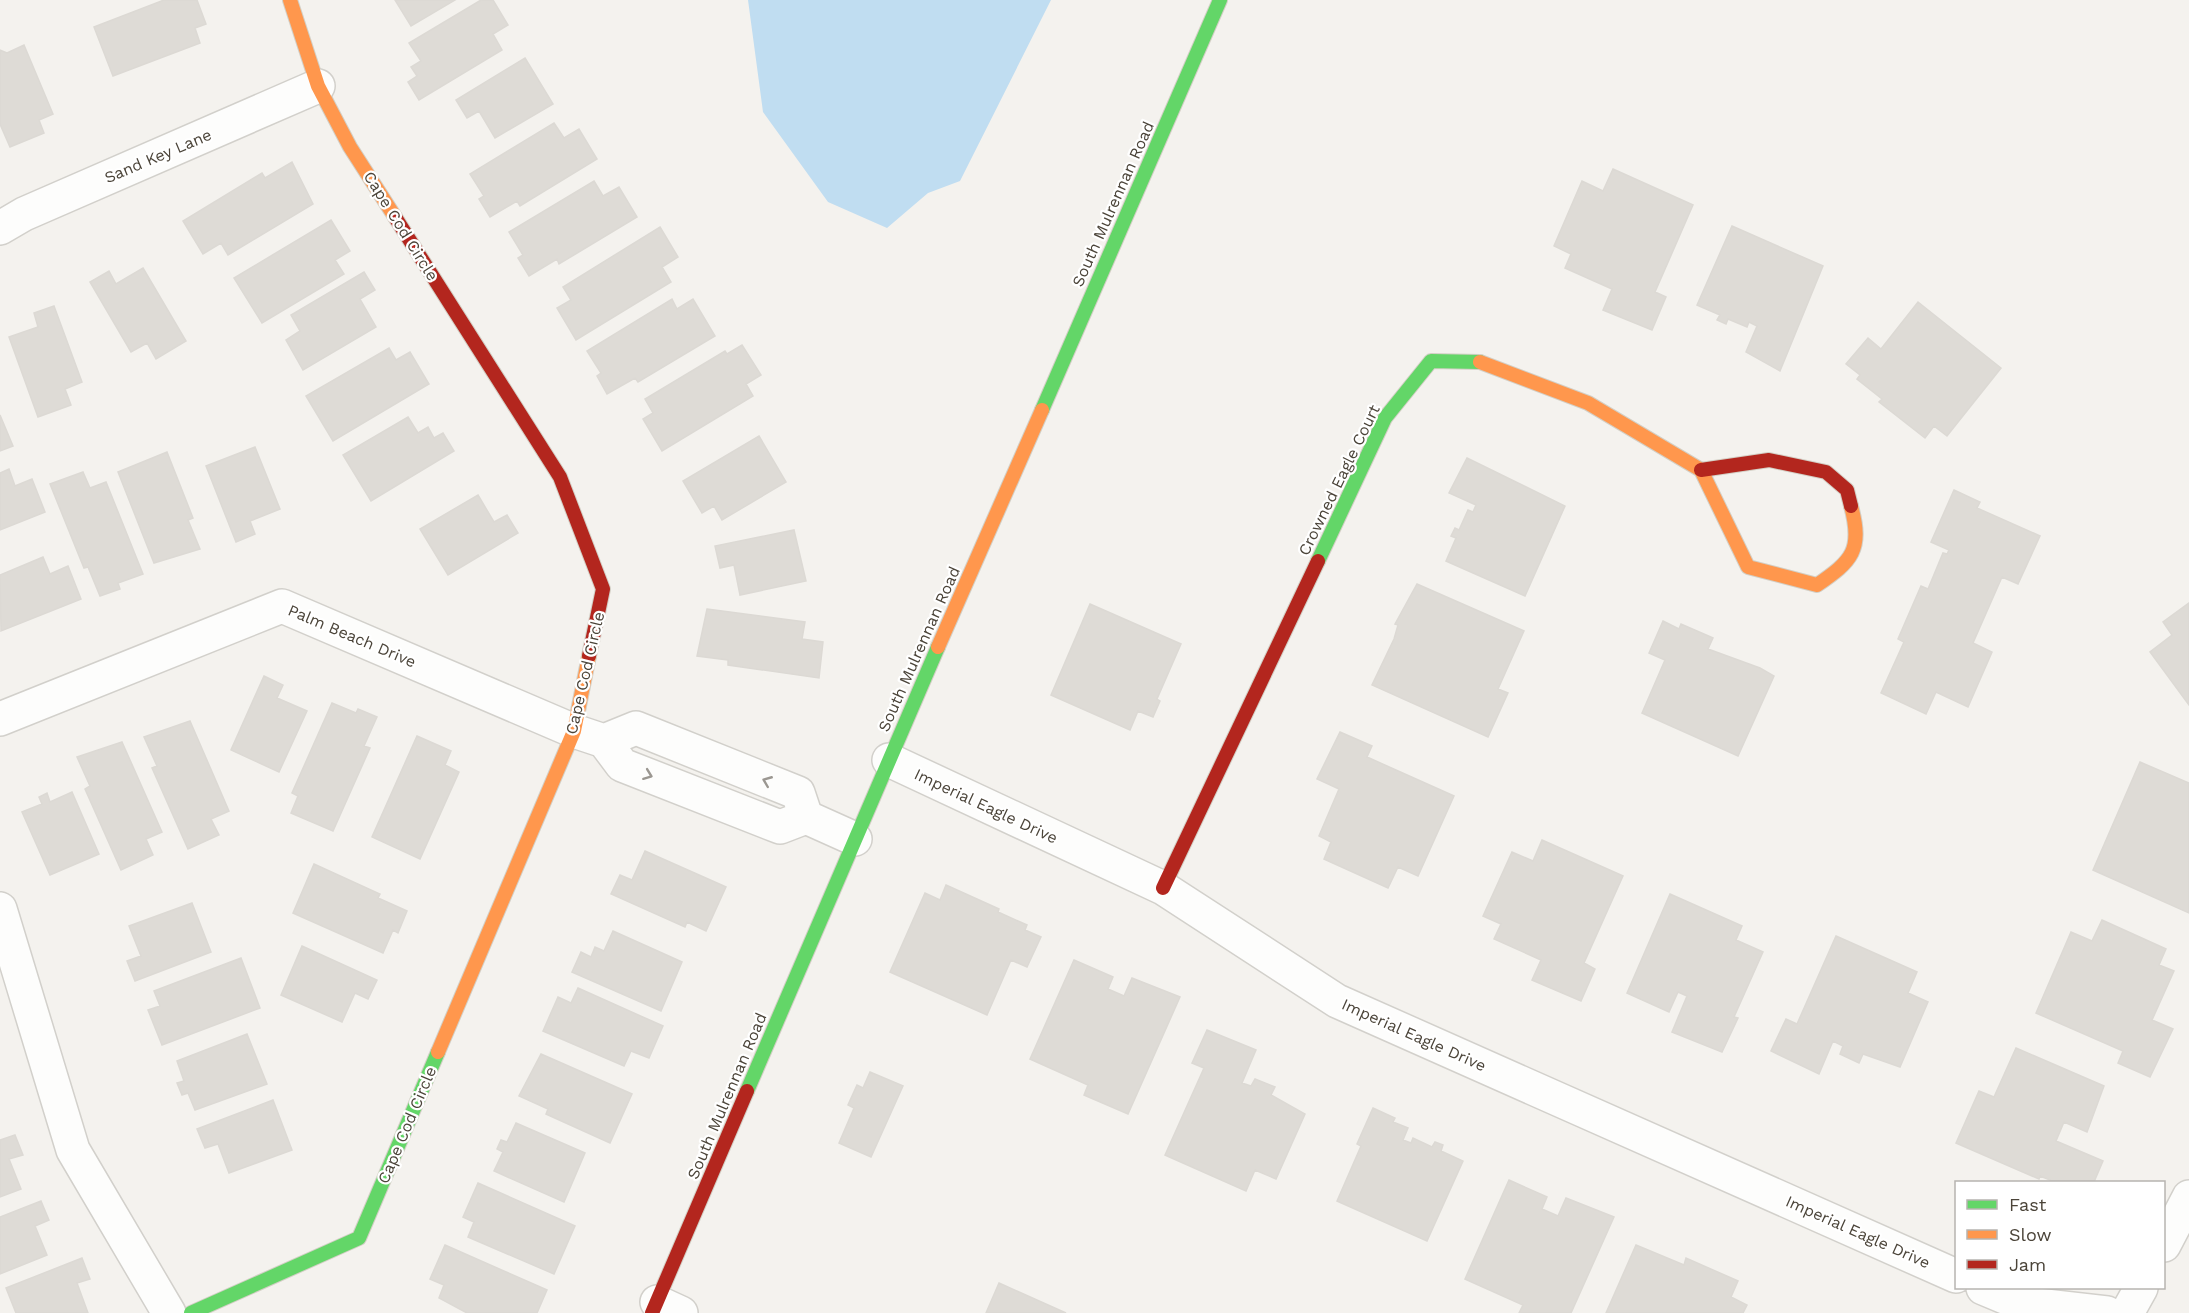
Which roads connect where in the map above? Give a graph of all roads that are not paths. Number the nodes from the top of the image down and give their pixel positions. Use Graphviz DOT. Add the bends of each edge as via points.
graph roads {
  1 [pos="290,0"];
  2 [pos="1220,0"];
  3 [pos="318,86"];
  4 [pos="0,228"];
  5 [pos="1701,470"];
  6 [pos="0,719"];
  7 [pos="589,736"];
  8 [pos="889,760"];
  9 [pos="855,839"];
  10 [pos="1163,888"];
  11 [pos="0,909"];
  12 [pos="2189,1197"];
  13 [pos="2165,1241"];
  14 [pos="1955,1276"];
  15 [pos="1988,1289"];
  16 [pos="2140,1289"];
  17 [pos="664,1309"];
  18 [pos="169,1313"];
  19 [pos="191,1313"];
  20 [pos="2107,1313"];
  21 [pos="2127,1313"];
  1 -- 3 [label="street, Cape Cod Circle"];
  2 -- 8 [label="street, South Mulrennan Road"];
  3 -- 4 [label="street, Sand Key Lane"];
  3 -- 7 [label="street, Cape Cod Circle" via="350,147 560,477 603,589"];
  5 -- 5 [label="street" via="1748,567 1818,585 1847,564 1858,531 1846,490 1826,472 1769,460"];
  5 -- 10 [label="street, Crowned Eagle Court" via="1588,403 1480,362 1431,361 1385,418"];
  6 -- 7 [label="street, Palm Beach Drive" via="282,606"];
  7 -- 9 [label="street" via="636,728 798,793 806,817"];
  7 -- 19 [label="street, Cape Cod Circle" via="359,1238"];
  8 -- 9 [label="street, South Mulrennan Road"];
  8 -- 10 [label="street, Imperial Eagle Drive"];
  9 -- 17 [label="street, South Mulrennan Road"];
  10 -- 14 [label="street, Imperial Eagle Drive" via="1337,1001"];
  11 -- 18 [label="street" via="73,1150"];
  12 -- 13 [label="street"];
  15 -- 20 [label="street" via="2019,1303"];
  16 -- 21 [label="street"];
}
